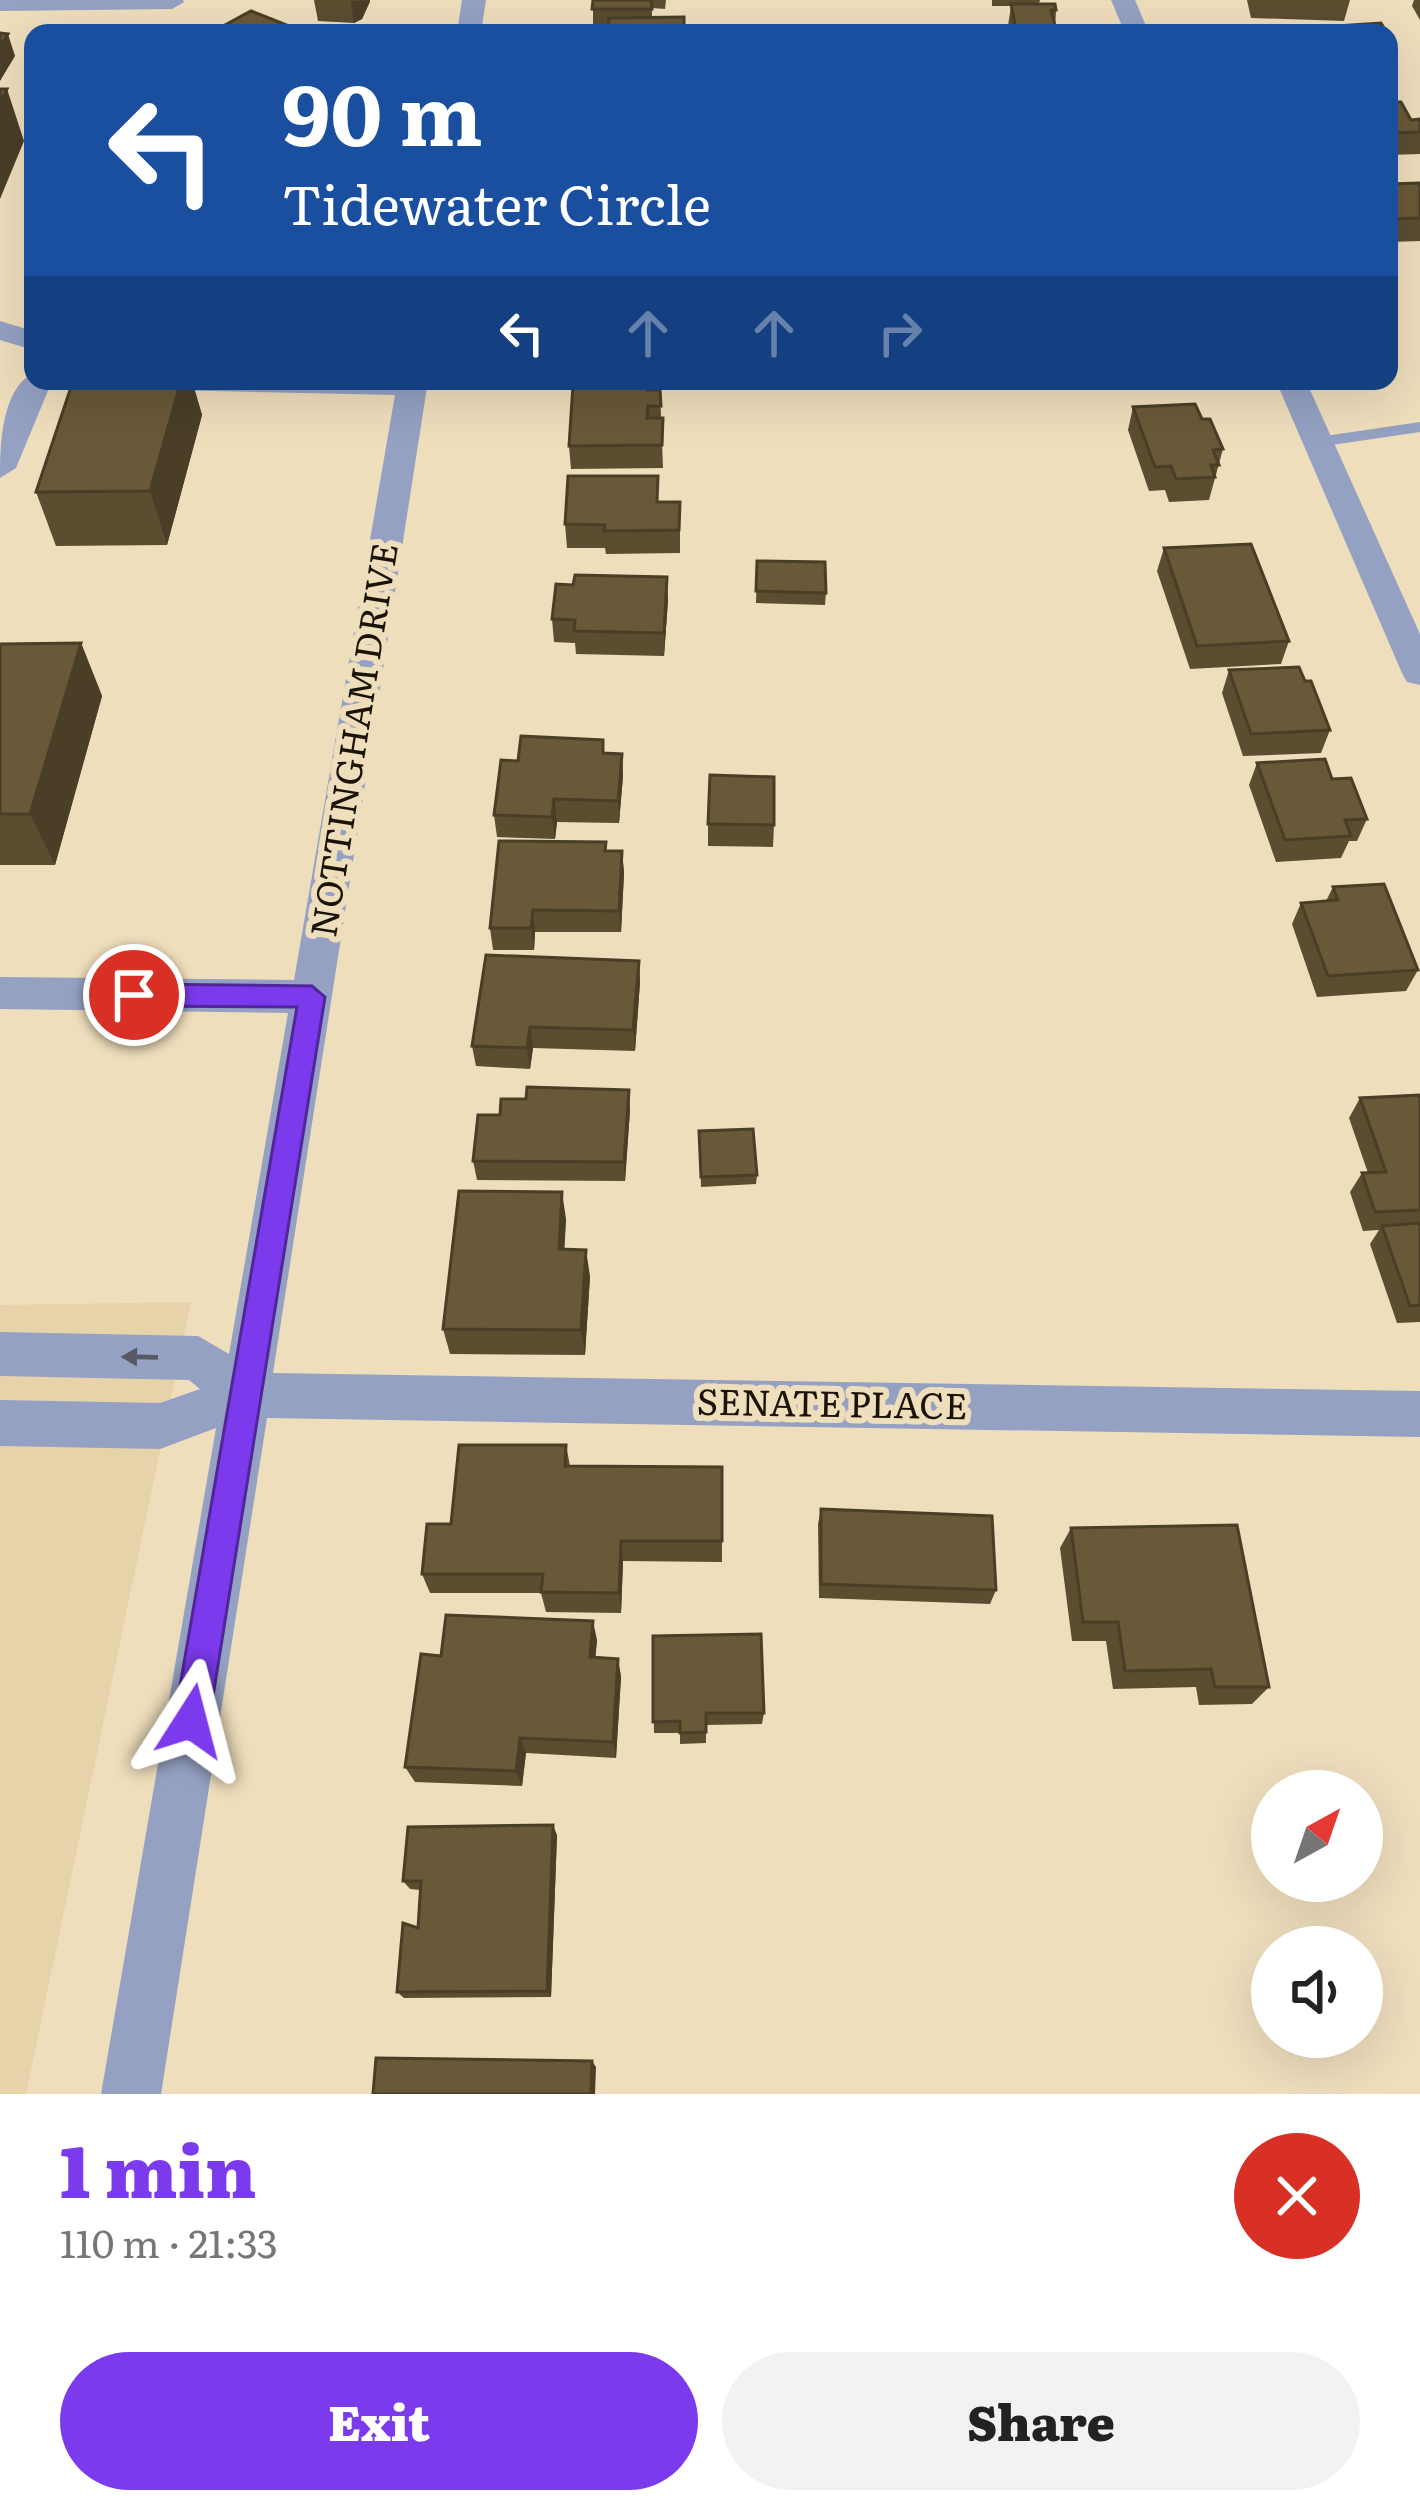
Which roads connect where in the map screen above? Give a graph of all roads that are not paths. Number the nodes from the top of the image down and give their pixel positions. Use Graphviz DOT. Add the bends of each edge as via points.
graph roads {
  1 [pos="172,2"];
  2 [pos="0,4"];
  3 [pos="33,390"];
  4 [pos="411,390"];
  5 [pos="1295,390"];
  6 [pos="1420,427"];
  7 [pos="1318,442"];
  8 [pos="1,464"];
  9 [pos="1420,673"];
  10 [pos="0,994"];
  11 [pos="312,997"];
  12 [pos="0,1354"];
  13 [pos="244,1395"];
  14 [pos="1420,1414"];
  15 [pos="0,1423"];
  16 [pos="131,2094"];
  1 -- 2 [label="street"];
  3 -- 8 [label="street"];
  4 -- 11 [label="street, NOTTINGHAM DRIVE"];
  5 -- 7 [label="street"];
  6 -- 7 [label="lane"];
  7 -- 9 [label="street"];
  10 -- 11 [label="street"];
  11 -- 13 [label="street, NOTTINGHAM DRIVE"];
  13 -- 12 [label="street, one-way" via="198,1358"];
  13 -- 14 [label="street, SENATE PLACE"];
  13 -- 15 [label="street" via="160,1426"];
  13 -- 16 [label="street, NOTTINGHAM DRIVE"];
}
